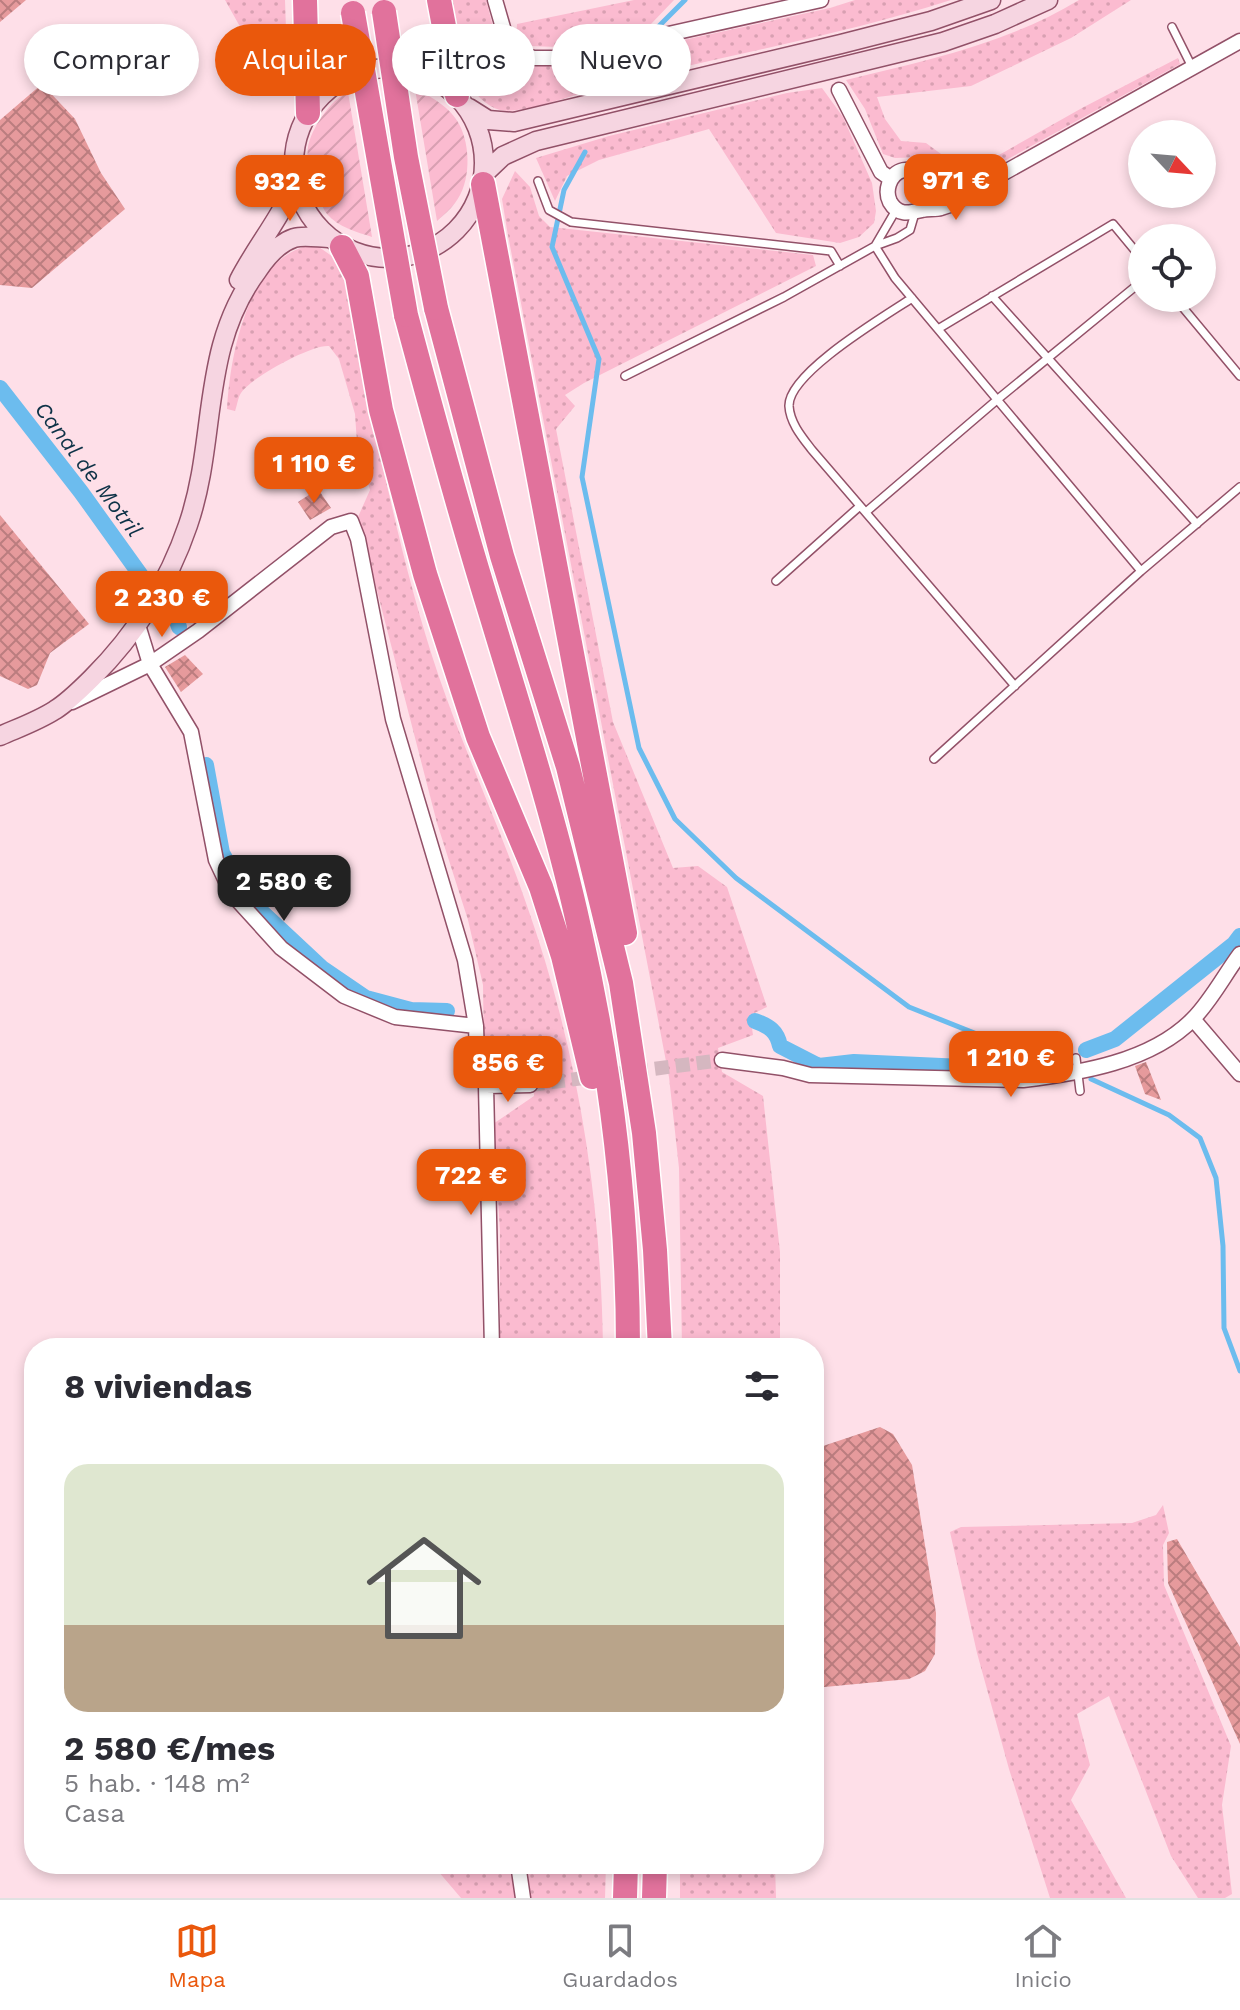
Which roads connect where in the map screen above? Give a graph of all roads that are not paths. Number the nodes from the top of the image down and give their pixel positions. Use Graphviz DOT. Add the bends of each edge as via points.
graph roads {
  1 [pos="305,0"];
  2 [pos="439,0"];
  3 [pos="495,0"];
  4 [pos="821,0"];
  5 [pos="991,0"];
  6 [pos="1048,0"];
  7 [pos="353,6"];
  8 [pos="383,6"];
  9 [pos="1172,27"];
  10 [pos="1240,41"];
  11 [pos="1192,67"];
  12 [pos="839,90"];
  13 [pos="463,101"];
  14 [pos="308,113"];
  15 [pos="484,179"];
  16 [pos="891,179"];
  17 [pos="295,181"];
  18 [pos="538,181"];
  19 [pos="930,185"];
  20 [pos="973,190"];
  21 [pos="896,209"];
  22 [pos="919,211"];
  23 [pos="1128,242"];
  24 [pos="336,243"];
  25 [pos="875,246"];
  26 [pos="840,266"];
  27 [pos="1128,292"];
  28 [pos="992,296"];
  29 [pos="912,298"];
  30 [pos="1187,312"];
  31 [pos="228,321"];
  32 [pos="938,329"];
  33 [pos="1049,357"];
  34 [pos="625,376"];
  35 [pos="1240,376"];
  36 [pos="998,399"];
  37 [pos="1240,487"];
  38 [pos="863,509"];
  39 [pos="1197,524"];
  40 [pos="1141,571"];
  41 [pos="776,581"];
  42 [pos="138,625"];
  43 [pos="150,664"];
  44 [pos="1015,686"];
  45 [pos="56,710"];
  46 [pos="0,736"];
  47 [pos="934,759"];
  48 [pos="1240,954"];
  49 [pos="1193,1019"];
  50 [pos="476,1026"];
  51 [pos="630,1036"];
  52 [pos="722,1060"];
  53 [pos="1077,1064"];
  54 [pos="1240,1074"];
  55 [pos="530,1085"];
  56 [pos="486,1086"];
  57 [pos="1080,1091"];
  58 [pos="620,1183"];
  59 [pos="492,1338"];
  60 [pos="628,1338"];
  61 [pos="659,1338"];
  62 [pos="519,1874"];
  63 [pos="626,1874"];
  64 [pos="655,1874"];
  65 [pos="523,1898"];
  66 [pos="625,1898"];
  67 [pos="654,1898"];
  1 -- 14 [label="highway"];
  2 -- 13 [label="highway"];
  3 -- 4 [label="street" via="508,45 534,58"];
  5 -- 13 [label="main road" via="931,21 514,122 488,120"];
  6 -- 15 [label="main road" via="943,42 536,141 503,156"];
  7 -- 58 [label="highway, bridge" via="406,315 579,926"];
  8 -- 51 [label="highway, bridge" via="436,308 502,556 568,767"];
  9 -- 11 [label="lane"];
  10 -- 11 [label="street"];
  11 -- 20 [label="street"];
  12 -- 16 [label="street" via="881,172"];
  13 -- 14 [label="main road" via="434,78 407,68 378,67 350,75 326,91"];
  13 -- 15 [label="main road" via="479,128"];
  14 -- 17 [label="main road" via="298,134"];
  15 -- 24 [label="main road" via="472,212 453,235 428,250 399,258 370,257"];
  15 -- 51 [label="highway" via="634,985"];
  16 -- 19 [label="street" via="902,171 916,171"];
  16 -- 21 [label="street" via="888,198"];
  17 -- 24 [label="main road" via="308,212"];
  17 -- 31 [label="main road" via="286,207 255,249 231,295"];
  18 -- 26 [label="lane" via="549,210 571,222 831,251"];
  19 -- 20 [label="street"];
  19 -- 22 [label="street" via="930,199"];
  20 -- 22 [label="street" via="941,208"];
  21 -- 22 [label="street"];
  21 -- 25 [label="lane"];
  22 -- 25 [label="lane" via="910,230"];
  23 -- 28 [label="lane" via="1113,224"];
  24 -- 31 [label="main road" via="293,238 268,255"];
  24 -- 58 [label="highway" via="357,276 381,410 425,574 478,737 541,887 563,956 603,1144"];
  25 -- 26 [label="lane"];
  25 -- 29 [label="lane"];
  26 -- 34 [label="lane"];
  27 -- 33 [label="lane"];
  28 -- 32 [label="lane"];
  28 -- 33 [label="lane"];
  29 -- 32 [label="lane"];
  29 -- 38 [label="lane" via="819,362 794,387 789,405 794,425"];
  30 -- 35 [label="lane"];
  31 -- 42 [label="main road" via="188,525"];
  32 -- 36 [label="lane"];
  33 -- 36 [label="lane"];
  33 -- 39 [label="lane"];
  36 -- 38 [label="lane"];
  36 -- 40 [label="lane"];
  37 -- 39 [label="lane"];
  38 -- 41 [label="lane"];
  38 -- 44 [label="lane"];
  39 -- 40 [label="lane"];
  40 -- 44 [label="lane"];
  42 -- 43 [label="street"];
  42 -- 45 [label="main road" via="120,650"];
  43 -- 45 [label="street"];
  43 -- 50 [label="street" via="191,732 216,860 232,894 281,948 344,996 395,1017"];
  43 -- 50 [label="street" via="331,527 351,521 393,719 465,960"];
  44 -- 47 [label="lane"];
  45 -- 46 [label="main road"];
  48 -- 49 [label="street"];
  49 -- 53 [label="street" via="1160,1043 1120,1061"];
  49 -- 54 [label="street"];
  50 -- 56 [label="street" via="477,1057"];
  51 -- 61 [label="highway" via="644,1133"];
  52 -- 53 [label="street" via="810,1075 924,1080 1023,1080"];
  53 -- 57 [label="lane"];
  55 -- 56 [label="street"];
  56 -- 59 [label="street"];
  58 -- 60 [label="highway"];
  62 -- 65 [label="street"];
  63 -- 66 [label="highway"];
  64 -- 67 [label="highway"];
}
